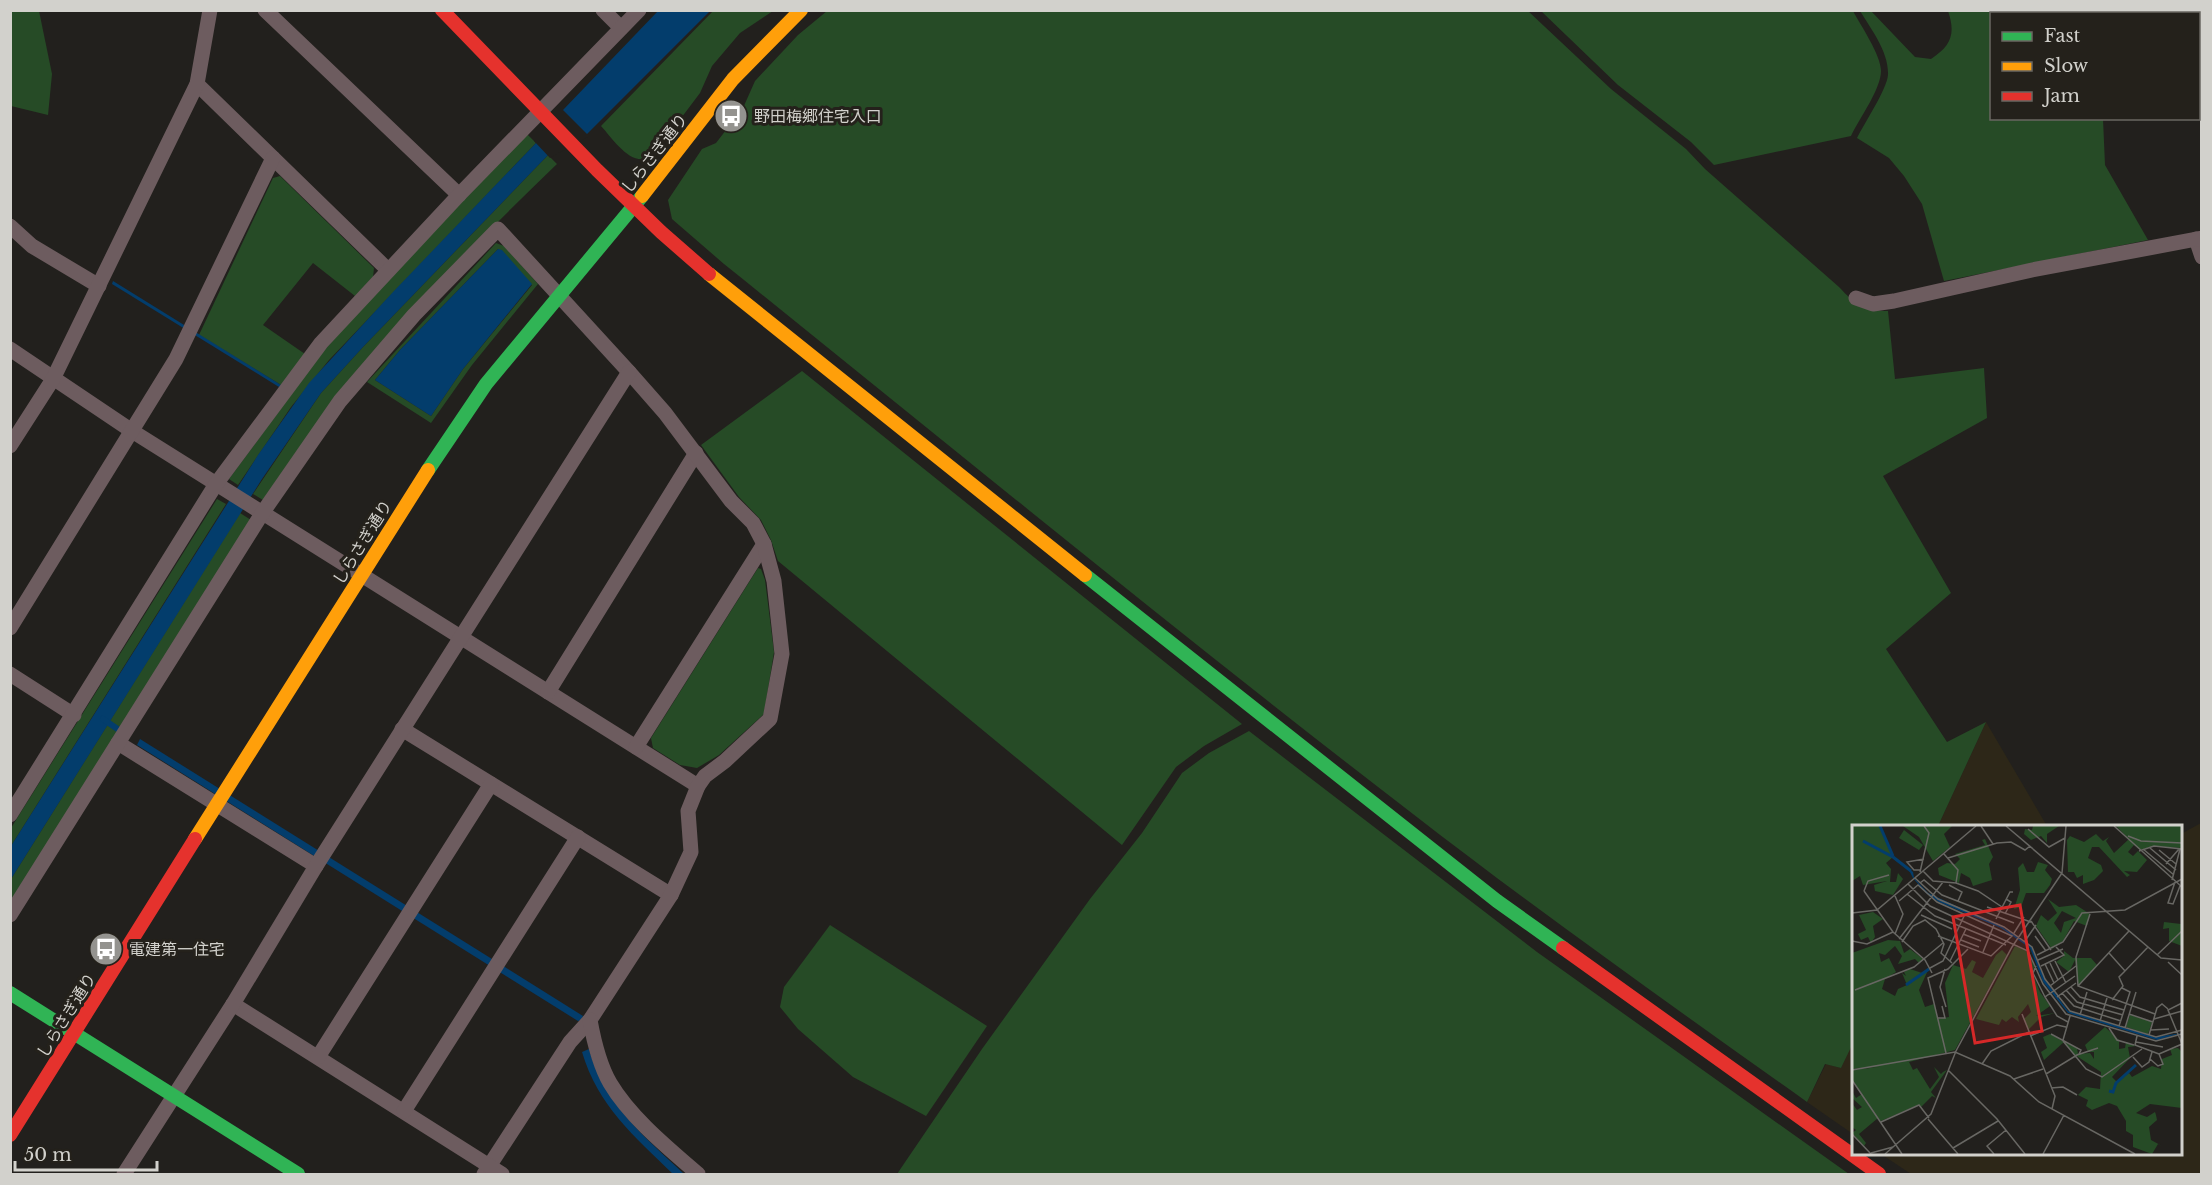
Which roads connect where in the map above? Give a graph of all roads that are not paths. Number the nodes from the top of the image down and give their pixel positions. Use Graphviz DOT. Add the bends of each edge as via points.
graph roads {
  1 [pos="210,10"];
  2 [pos="265,10"];
  3 [pos="442,10"];
  4 [pos="603,10"];
  5 [pos="639,10"];
  6 [pos="801,10"];
  7 [pos="621,28"];
  8 [pos="196,84"];
  9 [pos="542,115"];
  10 [pos="273,158"];
  11 [pos="459,195"];
  12 [pos="633,207"];
  13 [pos="10,226"];
  14 [pos="2199,238"];
  15 [pos="2202,257"];
  16 [pos="388,270"];
  17 [pos="99,286"];
  18 [pos="559,295"];
  19 [pos="1856,298"];
  20 [pos="10,349"];
  21 [pos="629,372"];
  22 [pos="53,379"];
  23 [pos="132,431"];
  24 [pos="10,446"];
  25 [pos="696,453"];
  26 [pos="216,484"];
  27 [pos="263,512"];
  28 [pos="764,544"];
  29 [pos="361,574"];
  30 [pos="12,623"];
  31 [pos="461,637"];
  32 [pos="10,674"];
  33 [pos="548,692"];
  34 [pos="74,714"];
  35 [pos="402,729"];
  36 [pos="118,743"];
  37 [pos="636,747"];
  38 [pos="491,784"];
  39 [pos="698,786"];
  40 [pos="217,805"];
  41 [pos="10,815"];
  42 [pos="578,837"];
  43 [pos="316,866"];
  44 [pos="671,895"];
  45 [pos="10,915"];
  46 [pos="10,993"];
  47 [pos="233,1004"];
  48 [pos="590,1020"];
  49 [pos="74,1034"];
  50 [pos="318,1057"];
  51 [pos="173,1096"];
  52 [pos="404,1111"];
  53 [pos="10,1135"];
  54 [pos="1852,1155"];
  55 [pos="1853,1155"];
  56 [pos="492,1172"];
  57 [pos="124,1174"];
  58 [pos="298,1174"];
  59 [pos="698,1174"];
  60 [pos="1879,1174"];
  1 -- 8 [label="street"];
  2 -- 11 [label="street"];
  3 -- 9 [label="street"];
  4 -- 7 [label="street"];
  5 -- 7 [label="street"];
  6 -- 12 [label="street, しらさぎ通り" via="733,79"];
  7 -- 9 [label="street"];
  8 -- 10 [label="street"];
  8 -- 17 [label="street"];
  9 -- 11 [label="street"];
  9 -- 12 [label="street"];
  10 -- 16 [label="street"];
  10 -- 23 [label="street" via="176,359"];
  11 -- 16 [label="street"];
  12 -- 18 [label="street, しらさぎ通り"];
  12 -- 54 [label="street" via="731,292 1478,886"];
  13 -- 17 [label="street" via="33,246"];
  14 -- 15 [label="street"];
  14 -- 19 [label="street" via="1894,301 1873,304"];
  16 -- 26 [label="street" via="321,343"];
  17 -- 22 [label="street"];
  18 -- 21 [label="street"];
  18 -- 27 [label="street" via="498,229 414,315 340,401"];
  18 -- 29 [label="street, しらさぎ通り" via="486,384"];
  20 -- 22 [label="street"];
  21 -- 25 [label="street"];
  21 -- 31 [label="street"];
  22 -- 23 [label="street"];
  22 -- 24 [label="street"];
  23 -- 26 [label="street"];
  23 -- 30 [label="street"];
  25 -- 28 [label="street" via="731,501 753,523"];
  25 -- 33 [label="street"];
  26 -- 27 [label="street"];
  26 -- 34 [label="street"];
  27 -- 29 [label="street"];
  27 -- 36 [label="street"];
  28 -- 37 [label="street"];
  28 -- 39 [label="street" via="774,581 782,654 770,719"];
  29 -- 31 [label="street"];
  29 -- 40 [label="street, しらさぎ通り"];
  31 -- 33 [label="street"];
  31 -- 35 [label="street"];
  32 -- 34 [label="street"];
  33 -- 37 [label="street"];
  34 -- 41 [label="street"];
  35 -- 38 [label="street"];
  35 -- 43 [label="street"];
  36 -- 40 [label="street"];
  36 -- 45 [label="street"];
  37 -- 39 [label="street"];
  38 -- 42 [label="street"];
  38 -- 50 [label="street"];
  39 -- 44 [label="street" via="688,811 692,852"];
  40 -- 43 [label="street"];
  40 -- 49 [label="street, しらさぎ通り"];
  42 -- 44 [label="street"];
  42 -- 52 [label="street"];
  43 -- 47 [label="street"];
  44 -- 48 [label="street"];
  46 -- 49 [label="street"];
  47 -- 50 [label="street"];
  47 -- 51 [label="street"];
  48 -- 56 [label="street" via="570,1042"];
  48 -- 59 [label="street" via="595,1047 609,1082 626,1105"];
  49 -- 51 [label="street"];
  49 -- 53 [label="street, しらさぎ通り"];
  50 -- 52 [label="street"];
  51 -- 57 [label="street"];
  51 -- 58 [label="street"];
  52 -- 56 [label="street"];
  55 -- 60 [label="street"];
}
